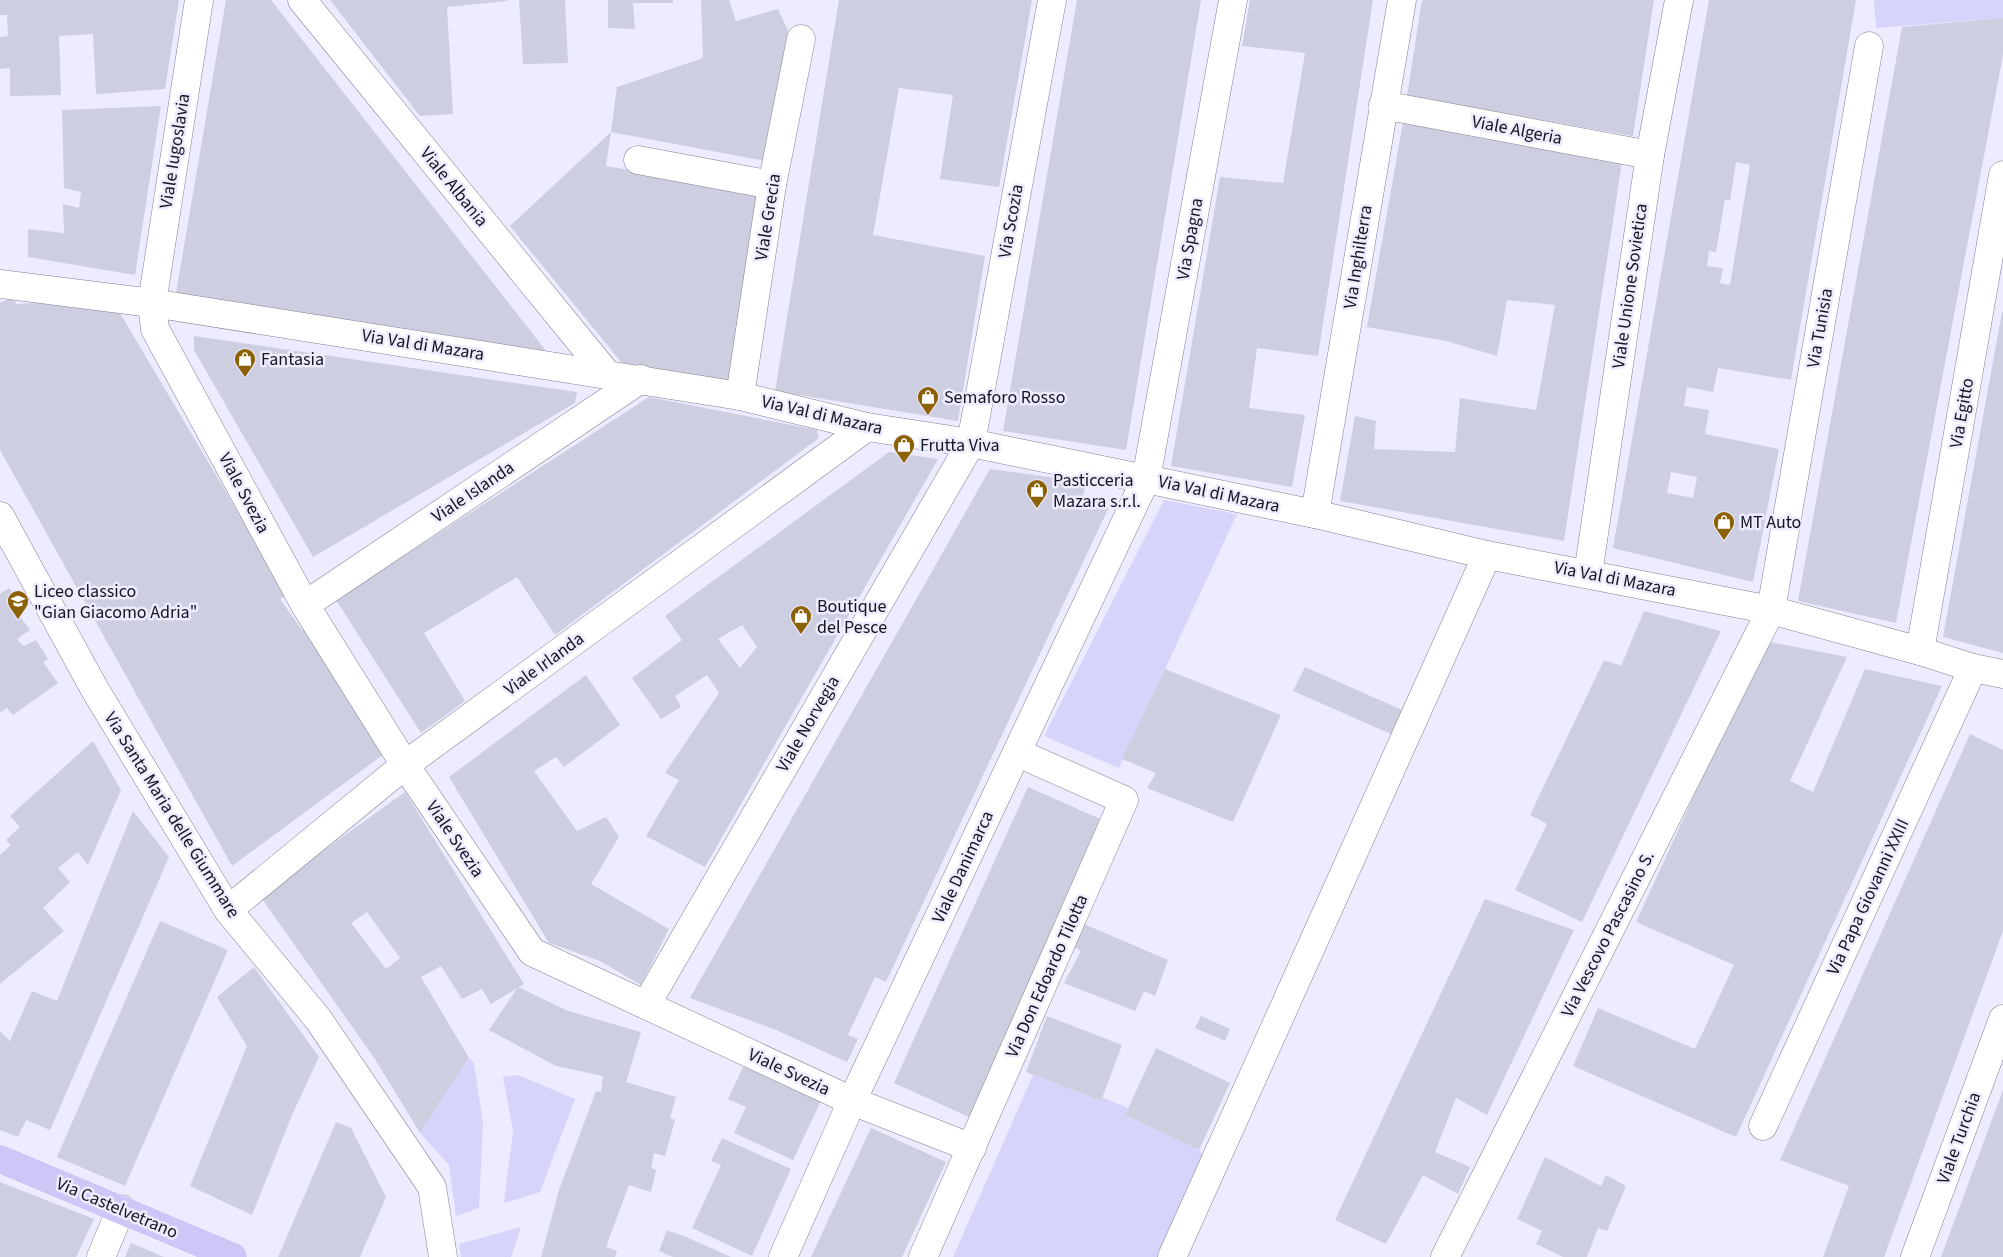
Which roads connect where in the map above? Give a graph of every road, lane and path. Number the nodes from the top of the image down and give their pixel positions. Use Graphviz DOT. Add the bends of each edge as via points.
graph roads {
  1 [pos="199,0"];
  2 [pos="302,0"];
  3 [pos="1052,0"];
  4 [pos="1233,0"];
  5 [pos="1402,0"];
  6 [pos="1679,0"];
  7 [pos="801,39"];
  8 [pos="1869,46"];
  9 [pos="1383,106"];
  10 [pos="1650,155"];
  11 [pos="638,160"];
  12 [pos="2003,175"];
  13 [pos="772,186"];
  14 [pos="6,284"];
  15 [pos="152,302"];
  16 [pos="606,373"];
  17 [pos="641,379"];
  18 [pos="740,396"];
  19 [pos="867,427"];
  20 [pos="970,443"];
  21 [pos="1146,479"];
  22 [pos="1316,514"];
  23 [pos="0,516"];
  24 [pos="1488,556"];
  25 [pos="1588,574"];
  26 [pos="304,605"];
  27 [pos="1771,610"];
  28 [pos="1920,651"];
  29 [pos="1973,668"];
  30 [pos="2003,674"];
  31 [pos="1018,753"];
  32 [pos="405,765"];
  33 [pos="228,910"];
  34 [pos="646,1005"];
  35 [pos="2003,1019"];
  36 [pos="852,1102"];
  37 [pos="1763,1126"];
  38 [pos="972,1148"];
  39 [pos="0,1159"];
  40 [pos="121,1209"];
  41 [pos="100,1257"];
  42 [pos="233,1257"];
  43 [pos="443,1257"];
  44 [pos="783,1257"];
  45 [pos="923,1257"];
  46 [pos="1172,1257"];
  47 [pos="1444,1257"];
  48 [pos="1914,1257"];
  1 -- 15 [label="street, Viale Iugoslavia"];
  2 -- 16 [label="street, Viale Albania"];
  3 -- 20 [label="street, Via Scozia"];
  4 -- 21 [label="street, Via Spagna"];
  5 -- 9 [label="street, Via Inghilterra"];
  6 -- 10 [label="street, Viale Unione Sovietica"];
  7 -- 13 [label="street, Viale Grecia"];
  8 -- 27 [label="street, Via Tunisia"];
  9 -- 10 [label="street, Viale Algeria"];
  9 -- 22 [label="street, Via Inghilterra"];
  10 -- 25 [label="street, Viale Unione Sovietica"];
  11 -- 13 [label="street"];
  12 -- 28 [label="street, Via Egitto"];
  13 -- 18 [label="street, Viale Grecia"];
  14 -- 15 [label="street, Via Val di Mazara"];
  15 -- 16 [label="street, Via Val di Mazara"];
  15 -- 26 [label="street, Viale Svezia" via="155,329"];
  16 -- 17 [label="street, Via Val di Mazara"];
  17 -- 18 [label="street, Via Val di Mazara"];
  17 -- 26 [label="street, Viale Islanda"];
  18 -- 19 [label="street, Via Val di Mazara"];
  19 -- 20 [label="street, Via Val di Mazara"];
  19 -- 32 [label="street, Viale Irlanda"];
  20 -- 21 [label="street, Via Val di Mazara"];
  20 -- 34 [label="street, Viale Norvegia"];
  21 -- 22 [label="street, Via Val di Mazara"];
  21 -- 31 [label="street, Viale Danimarca"];
  22 -- 24 [label="street, Via Val di Mazara"];
  23 -- 33 [label="street, Via Santa Maria delle Giummare" via="94,688"];
  24 -- 25 [label="street, Via Val di Mazara"];
  24 -- 46 [label="street"];
  25 -- 27 [label="street, Via Val di Mazara"];
  26 -- 32 [label="street, Viale Svezia"];
  27 -- 28 [label="street, Via Val di Mazara"];
  27 -- 47 [label="street, Via Vescovo Pascasino S."];
  28 -- 29 [label="street, Via Val di Mazara"];
  29 -- 30 [label="street, Via Val di Mazara"];
  29 -- 37 [label="street, Via Papa Giovanni XXIII"];
  31 -- 36 [label="street, Viale Danimarca"];
  31 -- 38 [label="street, Via Don Edoardo Tilotta" via="1124,800"];
  32 -- 33 [label="street, Viale Irlanda"];
  32 -- 34 [label="street, Viale Svezia" via="532,952"];
  33 -- 43 [label="street, Via Santa Maria delle Giummare" via="318,1019 432,1187"];
  34 -- 36 [label="street, Viale Svezia"];
  35 -- 48 [label="street, Viale Turchia"];
  36 -- 38 [label="street, Viale Svezia"];
  36 -- 44 [label="street, Viale Danimarca"];
  38 -- 45 [label="street, Via Don Edoardo Tilotta"];
  39 -- 40 [label="main road, Via Castelvetrano"];
  40 -- 41 [label="street"];
  40 -- 42 [label="main road, Via Castelvetrano"];
}
